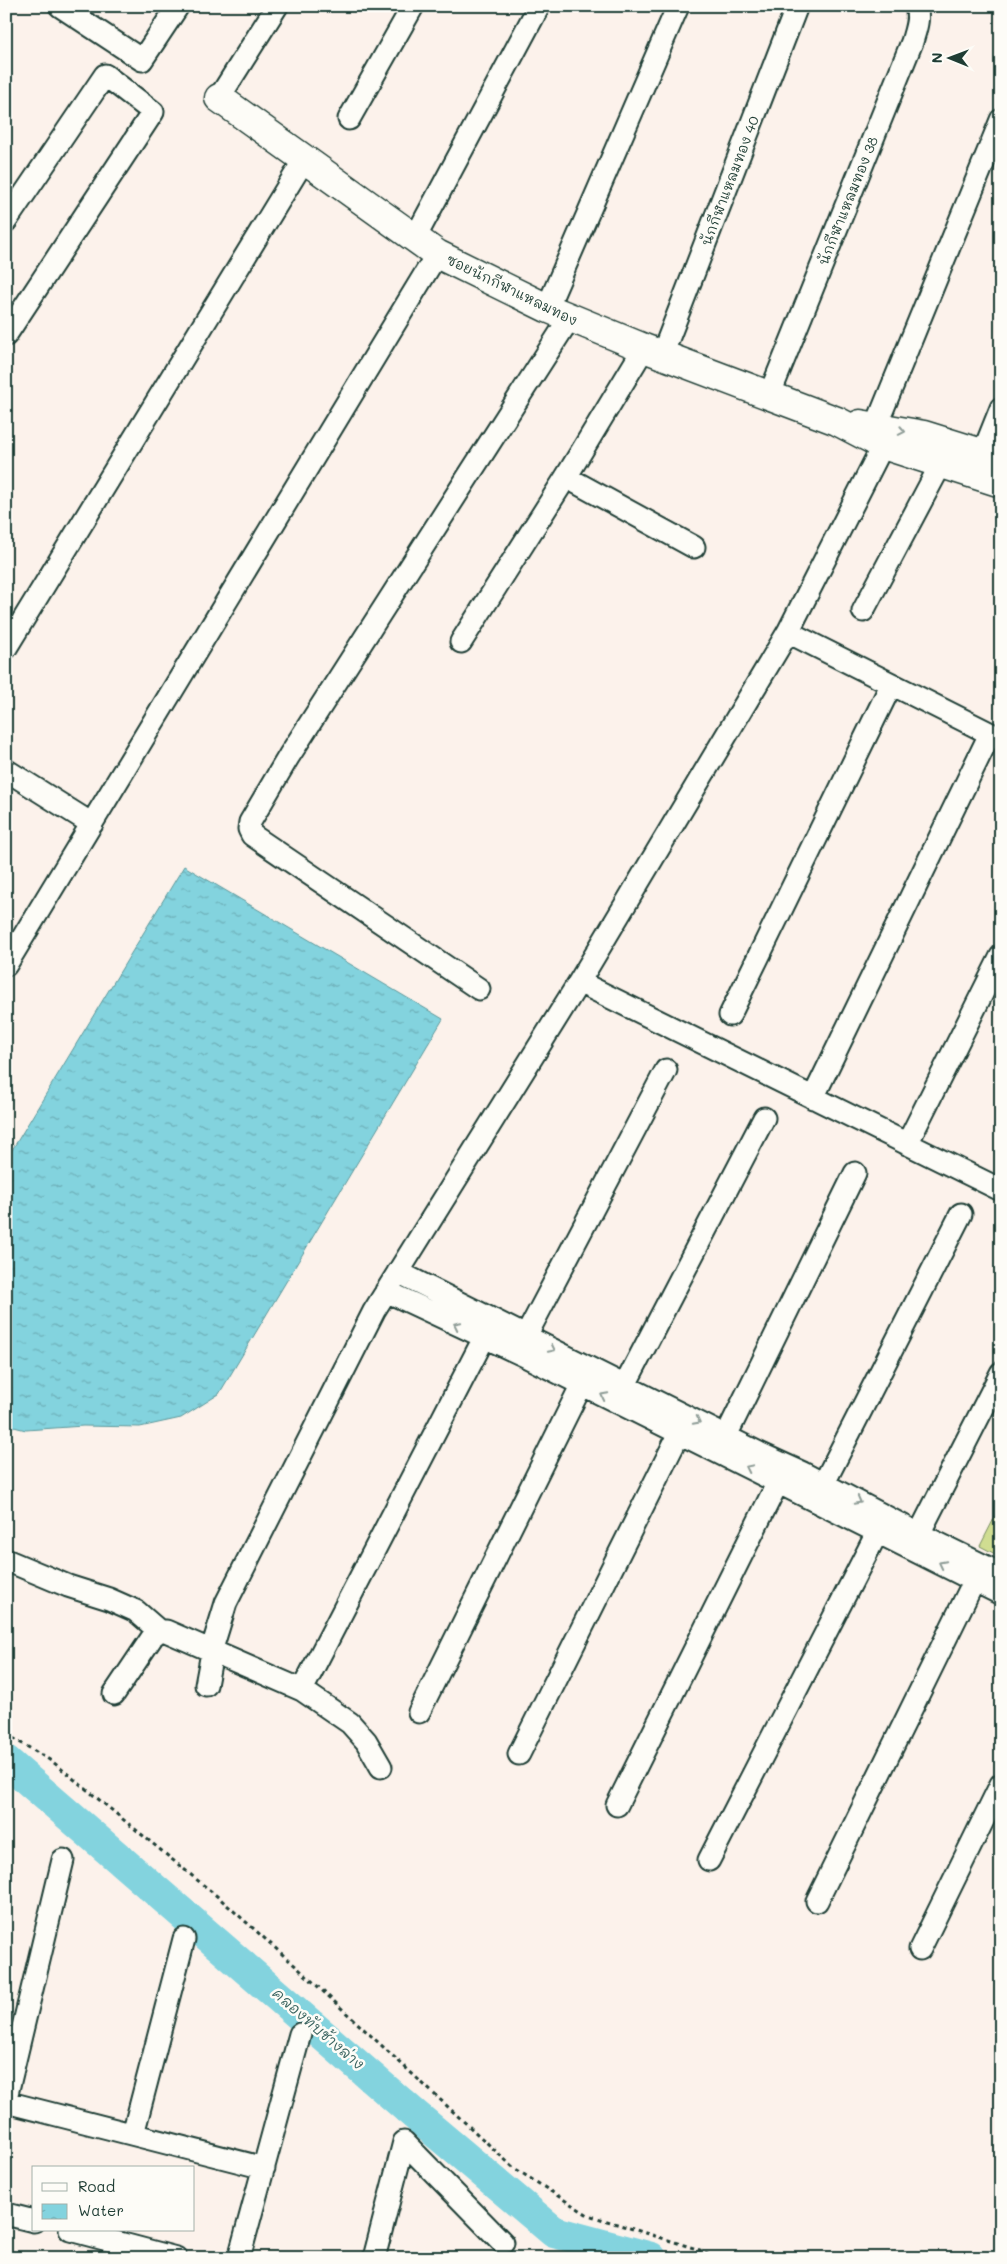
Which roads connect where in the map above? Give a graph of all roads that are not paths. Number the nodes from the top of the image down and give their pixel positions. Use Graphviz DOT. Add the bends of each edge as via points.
graph roads {
  1 [pos="60,6"];
  2 [pos="178,6"];
  3 [pos="277,6"];
  4 [pos="413,6"];
  5 [pos="539,6"];
  6 [pos="678,6"];
  7 [pos="797,6"];
  8 [pos="915,6"];
  9 [pos="219,98"];
  10 [pos="349,119"];
  11 [pos="1001,120"];
  12 [pos="304,160"];
  13 [pos="6,221"];
  14 [pos="415,238"];
  15 [pos="437,254"];
  16 [pos="558,313"];
  17 [pos="6,335"];
  18 [pos="653,352"];
  19 [pos="770,396"];
  20 [pos="1001,408"];
  21 [pos="879,436"];
  22 [pos="992,456"];
  23 [pos="940,464"];
  24 [pos="566,477"];
  25 [pos="1001,483"];
  26 [pos="694,547"];
  27 [pos="863,611"];
  28 [pos="788,632"];
  29 [pos="461,642"];
  30 [pos="6,648"];
  31 [pos="891,685"];
  32 [pos="996,737"];
  33 [pos="6,770"];
  34 [pos="92,824"];
  35 [pos="1001,956"];
  36 [pos="6,965"];
  37 [pos="579,982"];
  38 [pos="480,989"];
  39 [pos="730,1015"];
  40 [pos="666,1070"];
  41 [pos="813,1098"];
  42 [pos="764,1118"];
  43 [pos="907,1144"];
  44 [pos="855,1173"];
  45 [pos="1001,1190"];
  46 [pos="960,1214"];
  47 [pos="398,1272"];
  48 [pos="386,1291"];
  49 [pos="526,1336"];
  50 [pos="484,1338"];
  51 [pos="1001,1373"];
  52 [pos="586,1376"];
  53 [pos="625,1385"];
  54 [pos="679,1434"];
  55 [pos="726,1436"];
  56 [pos="783,1473"];
  57 [pos="824,1483"];
  58 [pos="877,1533"];
  59 [pos="919,1534"];
  60 [pos="6,1560"];
  61 [pos="978,1572"];
  62 [pos="1001,1574"];
  63 [pos="1001,1594"];
  64 [pos="159,1632"];
  65 [pos="212,1650"];
  66 [pos="206,1685"];
  67 [pos="302,1690"];
  68 [pos="114,1694"];
  69 [pos="419,1712"];
  70 [pos="519,1754"];
  71 [pos="381,1767"];
  72 [pos="1001,1784"];
  73 [pos="617,1805"];
  74 [pos="63,1860"];
  75 [pos="709,1860"];
  76 [pos="817,1901"];
  77 [pos="184,1939"];
  78 [pos="920,1949"];
  79 [pos="300,2034"];
  80 [pos="6,2098"];
  81 [pos="6,2102"];
  82 [pos="133,2134"];
  83 [pos="264,2168"];
  84 [pos="6,2214"];
  85 [pos="32,2220"];
  86 [pos="73,2232"];
  87 [pos="503,2243"];
  88 [pos="103,2249"];
  89 [pos="176,2258"];
  90 [pos="239,2258"];
  91 [pos="374,2258"];
  1 -- 2 [label="street" via="142,60"];
  3 -- 9 [label="street"];
  4 -- 10 [label="street"];
  5 -- 14 [label="street"];
  6 -- 16 [label="street"];
  7 -- 18 [label="street, นักกีฬาแหลมทอง 40"];
  8 -- 19 [label="street, นักกีฬาแหลมทอง 38" via="918,23 912,42"];
  9 -- 12 [label="street, ซอยนักกีฬาแหลมทอง"];
  11 -- 21 [label="street"];
  12 -- 14 [label="street, ซอยนักกีฬาแหลมทอง"];
  12 -- 30 [label="street"];
  13 -- 17 [label="street" via="105,75 153,112"];
  14 -- 15 [label="street, ซอยนักกีฬาแหลมทอง"];
  15 -- 16 [label="street, ซอยนักกีฬาแหลมทอง"];
  15 -- 34 [label="street"];
  16 -- 18 [label="street, ซอยนักกีฬาแหลมทอง"];
  16 -- 38 [label="street" via="289,756 249,829 252,835"];
  18 -- 19 [label="street, ซอยนักกีฬาแหลมทอง"];
  18 -- 24 [label="street, นักกีฬาแหลมทอง 40"];
  19 -- 21 [label="street, ซอยนักกีฬาแหลมทอง"];
  20 -- 22 [label="street"];
  21 -- 22 [label="street, ซอยนักกีฬาแหลมทอง, one-way" via="924,435"];
  21 -- 23 [label="street, ซอยนักกีฬาแหลมทอง"];
  21 -- 28 [label="street"];
  23 -- 25 [label="street, ซอยนักกีฬาแหลมทอง"];
  23 -- 27 [label="street"];
  24 -- 26 [label="street"];
  24 -- 29 [label="street, นักกีฬาแหลมทอง 40"];
  28 -- 31 [label="street"];
  28 -- 37 [label="street"];
  31 -- 32 [label="street"];
  31 -- 39 [label="street"];
  32 -- 41 [label="street"];
  33 -- 34 [label="street"];
  34 -- 36 [label="street"];
  35 -- 43 [label="street"];
  37 -- 41 [label="street"];
  37 -- 47 [label="street"];
  40 -- 49 [label="street"];
  41 -- 43 [label="street"];
  42 -- 53 [label="street"];
  43 -- 45 [label="street"];
  44 -- 55 [label="street"];
  46 -- 57 [label="street"];
  47 -- 48 [label="street"];
  47 -- 49 [label="street"];
  50 -- 48 [label="street, one-way"];
  48 -- 65 [label="street" via="226,1603"];
  49 -- 52 [label="street, one-way"];
  50 -- 52 [label="street"];
  50 -- 67 [label="street"];
  51 -- 59 [label="street"];
  52 -- 53 [label="street"];
  54 -- 52 [label="street, one-way"];
  52 -- 69 [label="street"];
  53 -- 55 [label="street, one-way"];
  56 -- 54 [label="street, one-way"];
  54 -- 70 [label="street"];
  55 -- 56 [label="street"];
  56 -- 57 [label="street"];
  56 -- 58 [label="street"];
  56 -- 73 [label="street"];
  57 -- 59 [label="street, one-way"];
  61 -- 58 [label="street, one-way"];
  58 -- 75 [label="street"];
  59 -- 61 [label="street"];
  60 -- 64 [label="street" via="109,1599 136,1612"];
  61 -- 62 [label="street"];
  61 -- 63 [label="street"];
  61 -- 76 [label="street"];
  64 -- 65 [label="street" via="166,1631"];
  64 -- 68 [label="street" via="153,1636"];
  65 -- 66 [label="street"];
  65 -- 67 [label="street"];
  67 -- 71 [label="street" via="350,1723 366,1741"];
  72 -- 78 [label="street"];
  74 -- 80 [label="street"];
  77 -- 82 [label="street"];
  79 -- 83 [label="street"];
  81 -- 82 [label="street"];
  82 -- 83 [label="street"];
  83 -- 90 [label="street"];
  84 -- 85 [label="street"];
  86 -- 88 [label="street"];
  87 -- 91 [label="street" via="404,2142"];
  88 -- 89 [label="street"];
}
